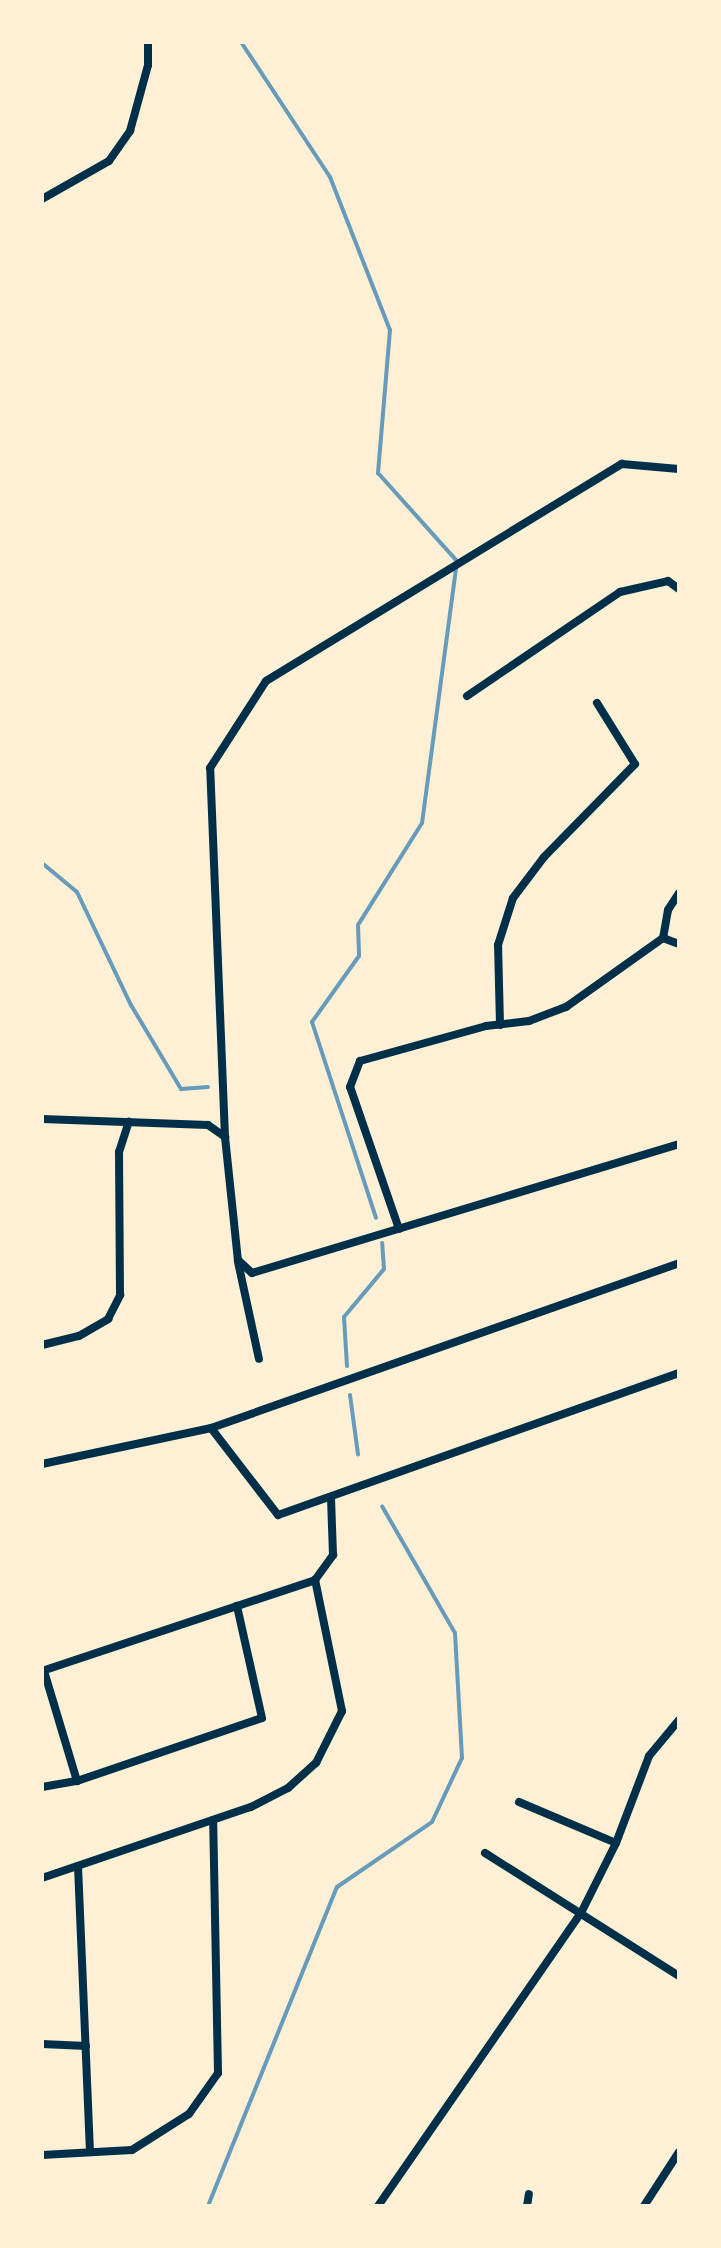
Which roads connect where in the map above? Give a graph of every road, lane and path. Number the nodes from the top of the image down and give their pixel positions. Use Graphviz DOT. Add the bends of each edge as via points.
graph roads {
  1 [pos="148,42"];
  2 [pos="42,199"];
  3 [pos="679,469"];
  4 [pos="679,589"];
  5 [pos="467,696"];
  6 [pos="597,703"];
  7 [pos="679,893"];
  8 [pos="663,938"];
  9 [pos="679,944"];
  10 [pos="500,1025"];
  11 [pos="42,1119"];
  12 [pos="129,1122"];
  13 [pos="225,1137"];
  14 [pos="679,1144"];
  15 [pos="399,1229"];
  16 [pos="238,1260"];
  17 [pos="679,1263"];
  18 [pos="42,1345"];
  19 [pos="259,1359"];
  20 [pos="679,1373"];
  21 [pos="211,1428"];
  22 [pos="42,1464"];
  23 [pos="331,1499"];
  24 [pos="315,1580"];
  25 [pos="237,1606"];
  26 [pos="43,1671"];
  27 [pos="679,1720"];
  28 [pos="77,1781"];
  29 [pos="42,1787"];
  30 [pos="519,1802"];
  31 [pos="213,1820"];
  32 [pos="616,1843"];
  33 [pos="485,1853"];
  34 [pos="78,1866"];
  35 [pos="42,1878"];
  36 [pos="581,1913"];
  37 [pos="679,1976"];
  38 [pos="42,2044"];
  39 [pos="86,2046"];
  40 [pos="90,2152"];
  41 [pos="679,2152"];
  42 [pos="42,2155"];
  43 [pos="529,2194"];
  44 [pos="378,2206"];
  45 [pos="527,2206"];
  46 [pos="644,2206"];
  1 -- 2 [label="street" via="148,65 130,131 109,161"];
  3 -- 13 [label="street" via="622,464 266,681 210,768"];
  4 -- 5 [label="street" via="668,581 620,592"];
  6 -- 10 [label="street" via="635,764 544,857 513,898 498,945"];
  7 -- 8 [label="street" via="668,910"];
  8 -- 9 [label="street"];
  8 -- 10 [label="street" via="566,1007"];
  10 -- 15 [label="street" via="360,1061 350,1087"];
  11 -- 12 [label="street"];
  12 -- 13 [label="street" via="208,1125"];
  12 -- 18 [label="street" via="119,1152 120,1295 108,1319 79,1336"];
  13 -- 16 [label="street"];
  14 -- 15 [label="street"];
  15 -- 16 [label="street" via="252,1273"];
  16 -- 19 [label="street"];
  17 -- 21 [label="street"];
  20 -- 23 [label="street" via="561,1411"];
  21 -- 22 [label="street"];
  21 -- 23 [label="street" via="278,1515"];
  23 -- 24 [label="street" via="333,1555"];
  24 -- 25 [label="street"];
  24 -- 31 [label="street" via="342,1711 331,1738 316,1763 288,1788"];
  25 -- 26 [label="street"];
  25 -- 28 [label="street" via="262,1718"];
  26 -- 28 [label="street"];
  27 -- 32 [label="street" via="649,1756"];
  28 -- 29 [label="street"];
  30 -- 32 [label="street"];
  31 -- 34 [label="street"];
  31 -- 40 [label="street" via="218,2073 189,2114 132,2150"];
  32 -- 36 [label="street"];
  33 -- 36 [label="street"];
  34 -- 35 [label="street"];
  34 -- 39 [label="street"];
  36 -- 37 [label="street"];
  36 -- 44 [label="street"];
  38 -- 39 [label="street"];
  39 -- 40 [label="street"];
  40 -- 42 [label="street"];
  41 -- 46 [label="street"];
  43 -- 45 [label="street"];
}
